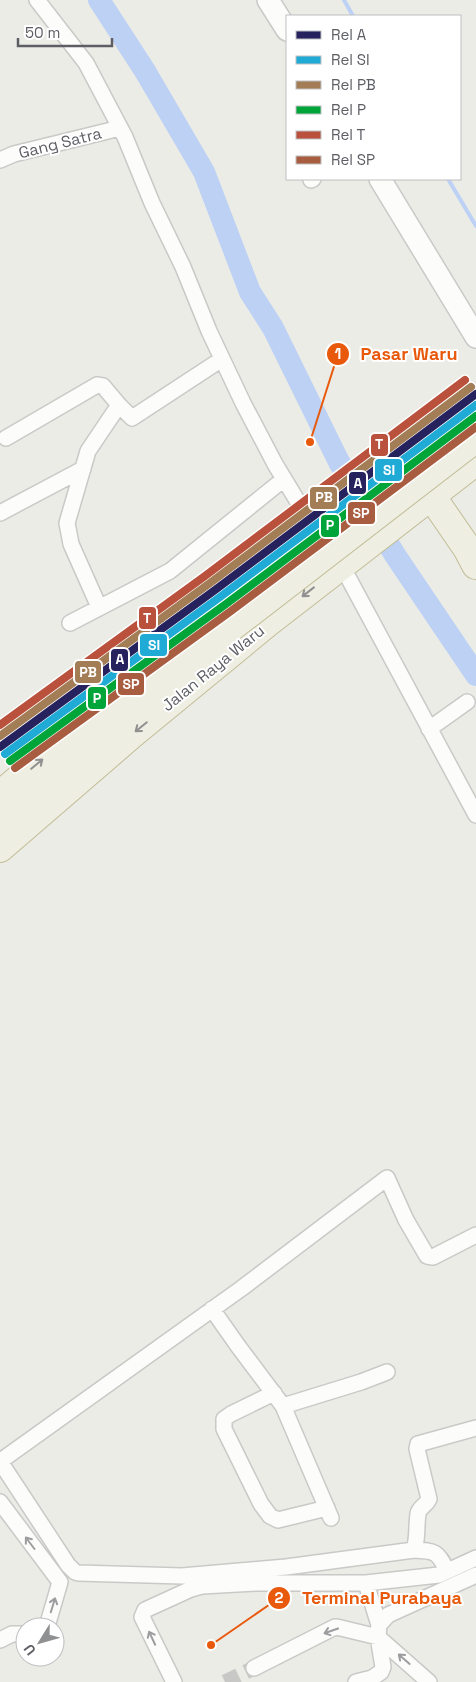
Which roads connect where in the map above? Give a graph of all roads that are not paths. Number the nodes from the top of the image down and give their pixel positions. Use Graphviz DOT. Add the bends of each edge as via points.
graph roads {
  1 [pos="37,0"];
  2 [pos="268,0"];
  3 [pos="286,28"];
  4 [pos="120,128"];
  5 [pos="0,160"];
  6 [pos="381,180"];
  7 [pos="476,337"];
  8 [pos="222,359"];
  9 [pos="119,405"];
  10 [pos="476,416"];
  11 [pos="6,438"];
  12 [pos="475,454"];
  13 [pos="83,469"];
  14 [pos="393,478"];
  15 [pos="284,479"];
  16 [pos="411,512"];
  17 [pos="0,513"];
  18 [pos="318,535"];
  19 [pos="471,556"];
  20 [pos="342,566"];
  21 [pos="99,607"];
  22 [pos="70,623"];
  23 [pos="467,702"];
  24 [pos="429,729"];
  25 [pos="62,769"];
  26 [pos="0,795"];
  27 [pos="0,815"];
  28 [pos="476,815"];
  29 [pos="0,829"];
  30 [pos="0,848"];
  31 [pos="476,1235"];
  32 [pos="212,1310"];
  33 [pos="387,1372"];
  34 [pos="274,1393"];
  35 [pos="283,1406"];
  36 [pos="476,1428"];
  37 [pos="0,1502"];
  38 [pos="32,1512"];
  39 [pos="14,1522"];
  40 [pos="414,1550"];
  41 [pos="476,1558"];
  42 [pos="447,1571"];
  43 [pos="476,1575"];
  44 [pos="366,1583"];
  45 [pos="50,1617"];
  46 [pos="379,1631"];
  47 [pos="15,1634"];
  48 [pos="0,1640"];
  49 [pos="254,1668"];
  50 [pos="174,1682"];
  51 [pos="356,1682"];
  52 [pos="429,1682"];
  1 -- 4 [label="street" via="86,63"];
  2 -- 3 [label="street"];
  4 -- 5 [label="street, Gang Satra"];
  4 -- 8 [label="street"];
  6 -- 7 [label="street"];
  8 -- 9 [label="street" via="132,418"];
  8 -- 15 [label="street"];
  9 -- 11 [label="street" via="104,386 97,385"];
  9 -- 13 [label="street" via="91,445"];
  10 -- 14 [label="highway"];
  12 -- 16 [label="highway, Jalan Raya Waru"];
  12 -- 19 [label="highway" via="458,505 462,534"];
  12 -- 25 [label="highway, bridge" via="230,628"];
  13 -- 17 [label="street"];
  13 -- 21 [label="street" via="67,523 71,544"];
  14 -- 16 [label="highway"];
  14 -- 18 [label="highway"];
  15 -- 18 [label="street"];
  15 -- 21 [label="street" via="170,571"];
  16 -- 19 [label="highway"];
  16 -- 19 [label="highway" via="416,519 444,528"];
  16 -- 20 [label="highway, Jalan Raya Waru"];
  26 -- 18 [label="highway, one-way" via="197,629"];
  20 -- 24 [label="street"];
  20 -- 30 [label="highway, Jalan Raya Waru, one-way" via="132,734"];
  21 -- 22 [label="street"];
  23 -- 24 [label="street"];
  24 -- 28 [label="street"];
  25 -- 27 [label="highway"];
  25 -- 29 [label="highway"];
  31 -- 32 [label="street" via="428,1257 387,1178"];
  32 -- 34 [label="street"];
  32 -- 38 [label="street" via="2,1460"];
  33 -- 35 [label="street"];
  34 -- 35 [label="street"];
  34 -- 35 [label="street" via="224,1419 224,1429 270,1516 278,1520 329,1513"];
  36 -- 40 [label="street" via="418,1444 429,1499 418,1514"];
  37 -- 39 [label="street"];
  38 -- 39 [label="street"];
  38 -- 40 [label="street" via="68,1565 78,1573 182,1576 286,1567"];
  45 -- 39 [label="street, one-way" via="60,1582"];
  40 -- 42 [label="street" via="435,1552"];
  41 -- 42 [label="street"];
  42 -- 44 [label="street" via="439,1575"];
  43 -- 46 [label="street" via="388,1615"];
  44 -- 46 [label="street"];
  50 -- 44 [label="street, one-way" via="142,1617 145,1610 202,1586"];
  46 -- 49 [label="street, one-way" via="335,1628"];
  46 -- 51 [label="street" via="381,1672"];
  52 -- 46 [label="street, one-way"];
  47 -- 48 [label="street"];
}
